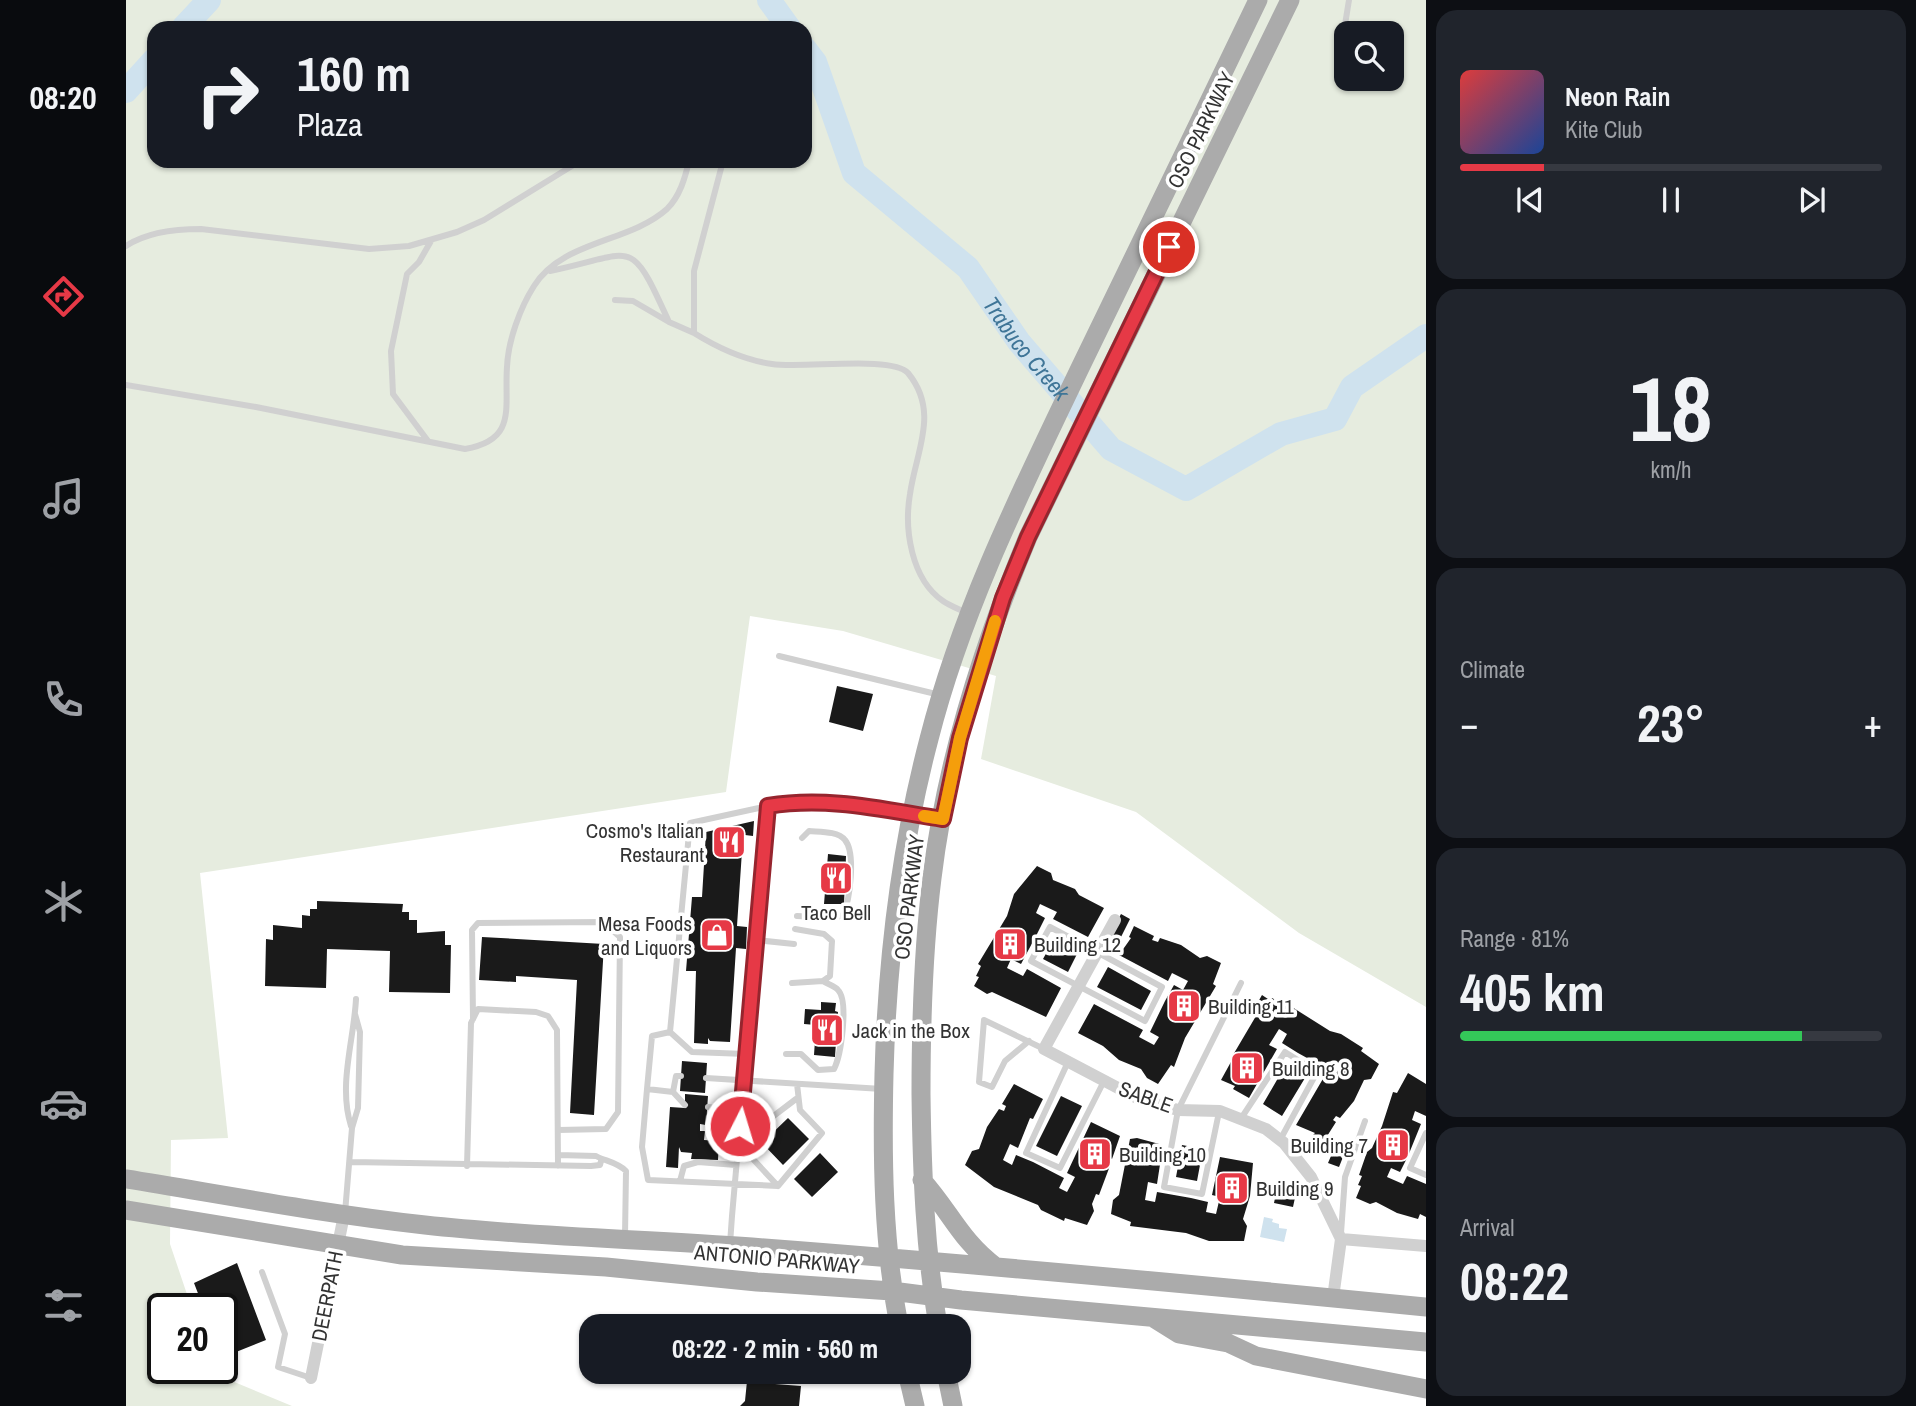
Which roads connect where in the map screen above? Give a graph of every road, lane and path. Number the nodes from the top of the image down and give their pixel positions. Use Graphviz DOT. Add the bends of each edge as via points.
graph roads {
  1 [pos="1258,0"];
  2 [pos="1290,0"];
  3 [pos="1349,0"];
  4 [pos="1346,21"];
  5 [pos="569,168"];
  6 [pos="687,168"];
  7 [pos="721,168"];
  8 [pos="430,241"];
  9 [pos="126,246"];
  10 [pos="545,273"];
  11 [pos="615,300"];
  12 [pos="670,322"];
  13 [pos="694,333"];
  14 [pos="126,385"];
  15 [pos="428,441"];
  16 [pos="968,614"];
  17 [pos="779,656"];
  18 [pos="942,696"];
  19 [pos="768,806"];
  20 [pos="911,814"];
  21 [pos="943,819"];
  22 [pos="802,838"];
  23 [pos="797,916"];
  24 [pos="1115,920"];
  25 [pos="796,929"];
  26 [pos="756,940"];
  27 [pos="794,944"];
  28 [pos="1097,953"];
  29 [pos="823,981"];
  30 [pos="792,983"];
  31 [pos="1241,983"];
  32 [pos="1079,986"];
  33 [pos="356,999"];
  34 [pos="355,1014"];
  35 [pos="473,1018"];
  36 [pos="670,1032"];
  37 [pos="1029,1041"];
  38 [pos="1044,1049"];
  39 [pos="746,1054"];
  40 [pos="786,1054"];
  41 [pos="1068,1062"];
  42 [pos="681,1076"];
  43 [pos="706,1078"];
  44 [pos="744,1080"];
  45 [pos="1105,1081"];
  46 [pos="797,1084"];
  47 [pos="647,1088"];
  48 [pos="884,1090"];
  49 [pos="673,1092"];
  50 [pos="796,1099"];
  51 [pos="684,1105"];
  52 [pos="708,1107"];
  53 [pos="741,1110"];
  54 [pos="1178,1110"];
  55 [pos="1220,1111"];
  56 [pos="1242,1117"];
  57 [pos="1365,1121"];
  58 [pos="352,1128"];
  59 [pos="558,1130"];
  60 [pos="1426,1133"];
  61 [pos="1280,1140"];
  62 [pos="738,1143"];
  63 [pos="558,1155"];
  64 [pos="601,1161"];
  65 [pos="351,1162"];
  66 [pos="736,1165"];
  67 [pos="467,1166"];
  68 [pos="558,1166"];
  69 [pos="1426,1175"];
  70 [pos="126,1179"];
  71 [pos="922,1180"];
  72 [pos="680,1181"];
  73 [pos="735,1184"];
  74 [pos="778,1186"];
  75 [pos="126,1210"];
  76 [pos="344,1214"];
  77 [pos="624,1238"];
  78 [pos="1341,1239"];
  79 [pos="337,1245"];
  80 [pos="729,1245"];
  81 [pos="1426,1247"];
  82 [pos="887,1258"];
  83 [pos="927,1263"];
  84 [pos="606,1267"];
  85 [pos="996,1267"];
  86 [pos="262,1272"];
  87 [pos="892,1291"];
  88 [pos="933,1298"];
  89 [pos="1333,1298"];
  90 [pos="1426,1307"];
  91 [pos="897,1314"];
  92 [pos="936,1314"];
  93 [pos="1151,1317"];
  94 [pos="1426,1342"];
  95 [pos="311,1378"];
  96 [pos="910,1384"];
  97 [pos="948,1384"];
  98 [pos="1426,1389"];
  99 [pos="915,1406"];
  100 [pos="953,1406"];
  1 -- 16 [label="main road, OSO PARKWAY" via="1006,523"];
  2 -- 21 [label="main road, OSO PARKWAY" via="1028,537 981,665"];
  3 -- 4 [label="lane"];
  5 -- 8 [label="lane" via="484,220"];
  6 -- 10 [label="lane" via="677,196 666,209 578,251"];
  7 -- 13 [label="lane" via="694,271"];
  8 -- 9 [label="lane" via="387,249 179,229"];
  8 -- 15 [label="lane" via="407,274 391,351 393,394"];
  10 -- 12 [label="lane" via="607,256 630,257 646,270"];
  10 -- 15 [label="lane" via="534,286 510,345 507,418 501,432 465,449"];
  11 -- 12 [label="lane" via="633,301"];
  12 -- 13 [label="lane"];
  13 -- 16 [label="lane" via="718,348 773,364 867,363 905,370 919,389 925,410 925,436 910,493 911,551 942,600"];
  14 -- 15 [label="lane"];
  16 -- 18 [label="main road, OSO PARKWAY"];
  17 -- 18 [label="lane"];
  18 -- 20 [label="main road, OSO PARKWAY"];
  19 -- 20 [label="street" via="805,800"];
  19 -- 26 [label="lane"];
  19 -- 36 [label="lane" via="690,823"];
  20 -- 21 [label="street"];
  20 -- 48 [label="main road, OSO PARKWAY" via="894,919"];
  21 -- 71 [label="main road, OSO PARKWAY" via="932,875 921,999"];
  22 -- 23 [label="lane" via="809,831 845,839 851,852 848,904 844,915 834,918"];
  24 -- 28 [label="street"];
  25 -- 29 [label="lane" via="832,940 830,976"];
  26 -- 27 [label="lane"];
  26 -- 39 [label="lane"];
  28 -- 32 [label="street"];
  28 -- 32 [label="lane" via="1049,927 1031,961"];
  28 -- 32 [label="lane" via="1162,987 1145,1020"];
  29 -- 30 [label="lane"];
  29 -- 40 [label="lane" via="839,990 844,1002 834,1069 818,1070 802,1054"];
  31 -- 54 [label="lane"];
  32 -- 38 [label="street"];
  33 -- 34 [label="lane"];
  34 -- 58 [label="lane" via="349,1036 347,1111"];
  34 -- 58 [label="lane" via="360,1032 358,1108"];
  35 -- 59 [label="lane" via="478,1009 548,1016 557,1030"];
  35 -- 59 [label="lane" via="472,930 478,923 603,922 620,937 618,1112 606,1129"];
  35 -- 67 [label="lane"];
  36 -- 39 [label="lane" via="692,1052"];
  36 -- 47 [label="lane" via="652,1037"];
  37 -- 37 [label="lane" via="984,1020 979,1082 992,1087 1005,1061"];
  37 -- 38 [label="lane"];
  38 -- 41 [label="street, SABLE"];
  39 -- 44 [label="lane"];
  41 -- 45 [label="street, SABLE"];
  41 -- 45 [label="lane" via="1026,1153 1060,1168"];
  42 -- 49 [label="lane" via="676,1076"];
  43 -- 44 [label="lane"];
  44 -- 46 [label="lane"];
  44 -- 53 [label="lane"];
  45 -- 54 [label="street, SABLE" via="1139,1099"];
  46 -- 48 [label="lane"];
  46 -- 50 [label="lane"];
  47 -- 49 [label="lane"];
  47 -- 72 [label="lane" via="642,1147 648,1180"];
  48 -- 82 [label="main road, OSO PARKWAY"];
  49 -- 51 [label="lane"];
  50 -- 62 [label="lane"];
  50 -- 74 [label="lane" via="800,1110 822,1133"];
  52 -- 53 [label="lane"];
  53 -- 62 [label="lane"];
  54 -- 55 [label="street, SABLE"];
  54 -- 55 [label="lane" via="1164,1187 1202,1194"];
  55 -- 56 [label="street, SABLE"];
  56 -- 61 [label="street, SABLE"];
  56 -- 61 [label="lane" via="1285,1052 1317,1072"];
  57 -- 78 [label="lane" via="1345,1177"];
  58 -- 65 [label="lane"];
  59 -- 63 [label="lane"];
  60 -- 69 [label="lane" via="1410,1168"];
  61 -- 78 [label="street, SABLE" via="1311,1177"];
  62 -- 66 [label="lane"];
  62 -- 74 [label="lane"];
  63 -- 64 [label="lane" via="596,1156"];
  63 -- 68 [label="lane"];
  64 -- 68 [label="lane" via="597,1166"];
  64 -- 77 [label="lane" via="617,1163 626,1171"];
  65 -- 67 [label="lane"];
  65 -- 76 [label="lane"];
  66 -- 72 [label="lane" via="698,1162 684,1166"];
  66 -- 73 [label="lane"];
  67 -- 68 [label="lane"];
  70 -- 76 [label="main road, ANTONIO PARKWAY"];
  71 -- 83 [label="main road, OSO PARKWAY"];
  71 -- 85 [label="main road" via="948,1219 979,1255"];
  72 -- 73 [label="lane"];
  73 -- 74 [label="lane"];
  73 -- 80 [label="lane"];
  75 -- 79 [label="main road, ANTONIO PARKWAY"];
  76 -- 77 [label="main road, ANTONIO PARKWAY" via="455,1228"];
  76 -- 79 [label="street, DEERPATH"];
  77 -- 80 [label="main road, ANTONIO PARKWAY"];
  77 -- 84 [label="main road" via="621,1245 608,1249"];
  78 -- 81 [label="street"];
  78 -- 89 [label="street"];
  79 -- 84 [label="main road, ANTONIO PARKWAY" via="402,1255"];
  79 -- 95 [label="street, DEERPATH"];
  80 -- 82 [label="main road, ANTONIO PARKWAY"];
  82 -- 83 [label="main road, ANTONIO PARKWAY"];
  82 -- 87 [label="main road, OSO PARKWAY"];
  83 -- 85 [label="main road, ANTONIO PARKWAY"];
  83 -- 88 [label="main road, OSO PARKWAY"];
  84 -- 87 [label="main road, ANTONIO PARKWAY"];
  85 -- 89 [label="main road, ANTONIO PARKWAY"];
  86 -- 95 [label="lane" via="285,1334 278,1367"];
  87 -- 88 [label="main road, ANTONIO PARKWAY"];
  87 -- 91 [label="main road, OSO PARKWAY"];
  88 -- 92 [label="main road, OSO PARKWAY"];
  88 -- 93 [label="main road, ANTONIO PARKWAY"];
  89 -- 90 [label="main road, ANTONIO PARKWAY"];
  93 -- 94 [label="main road, ANTONIO PARKWAY"];
  93 -- 98 [label="main road" via="1179,1334 1228,1343 1256,1356"];
  96 -- 99 [label="main road"];
  97 -- 100 [label="main road"];
}
